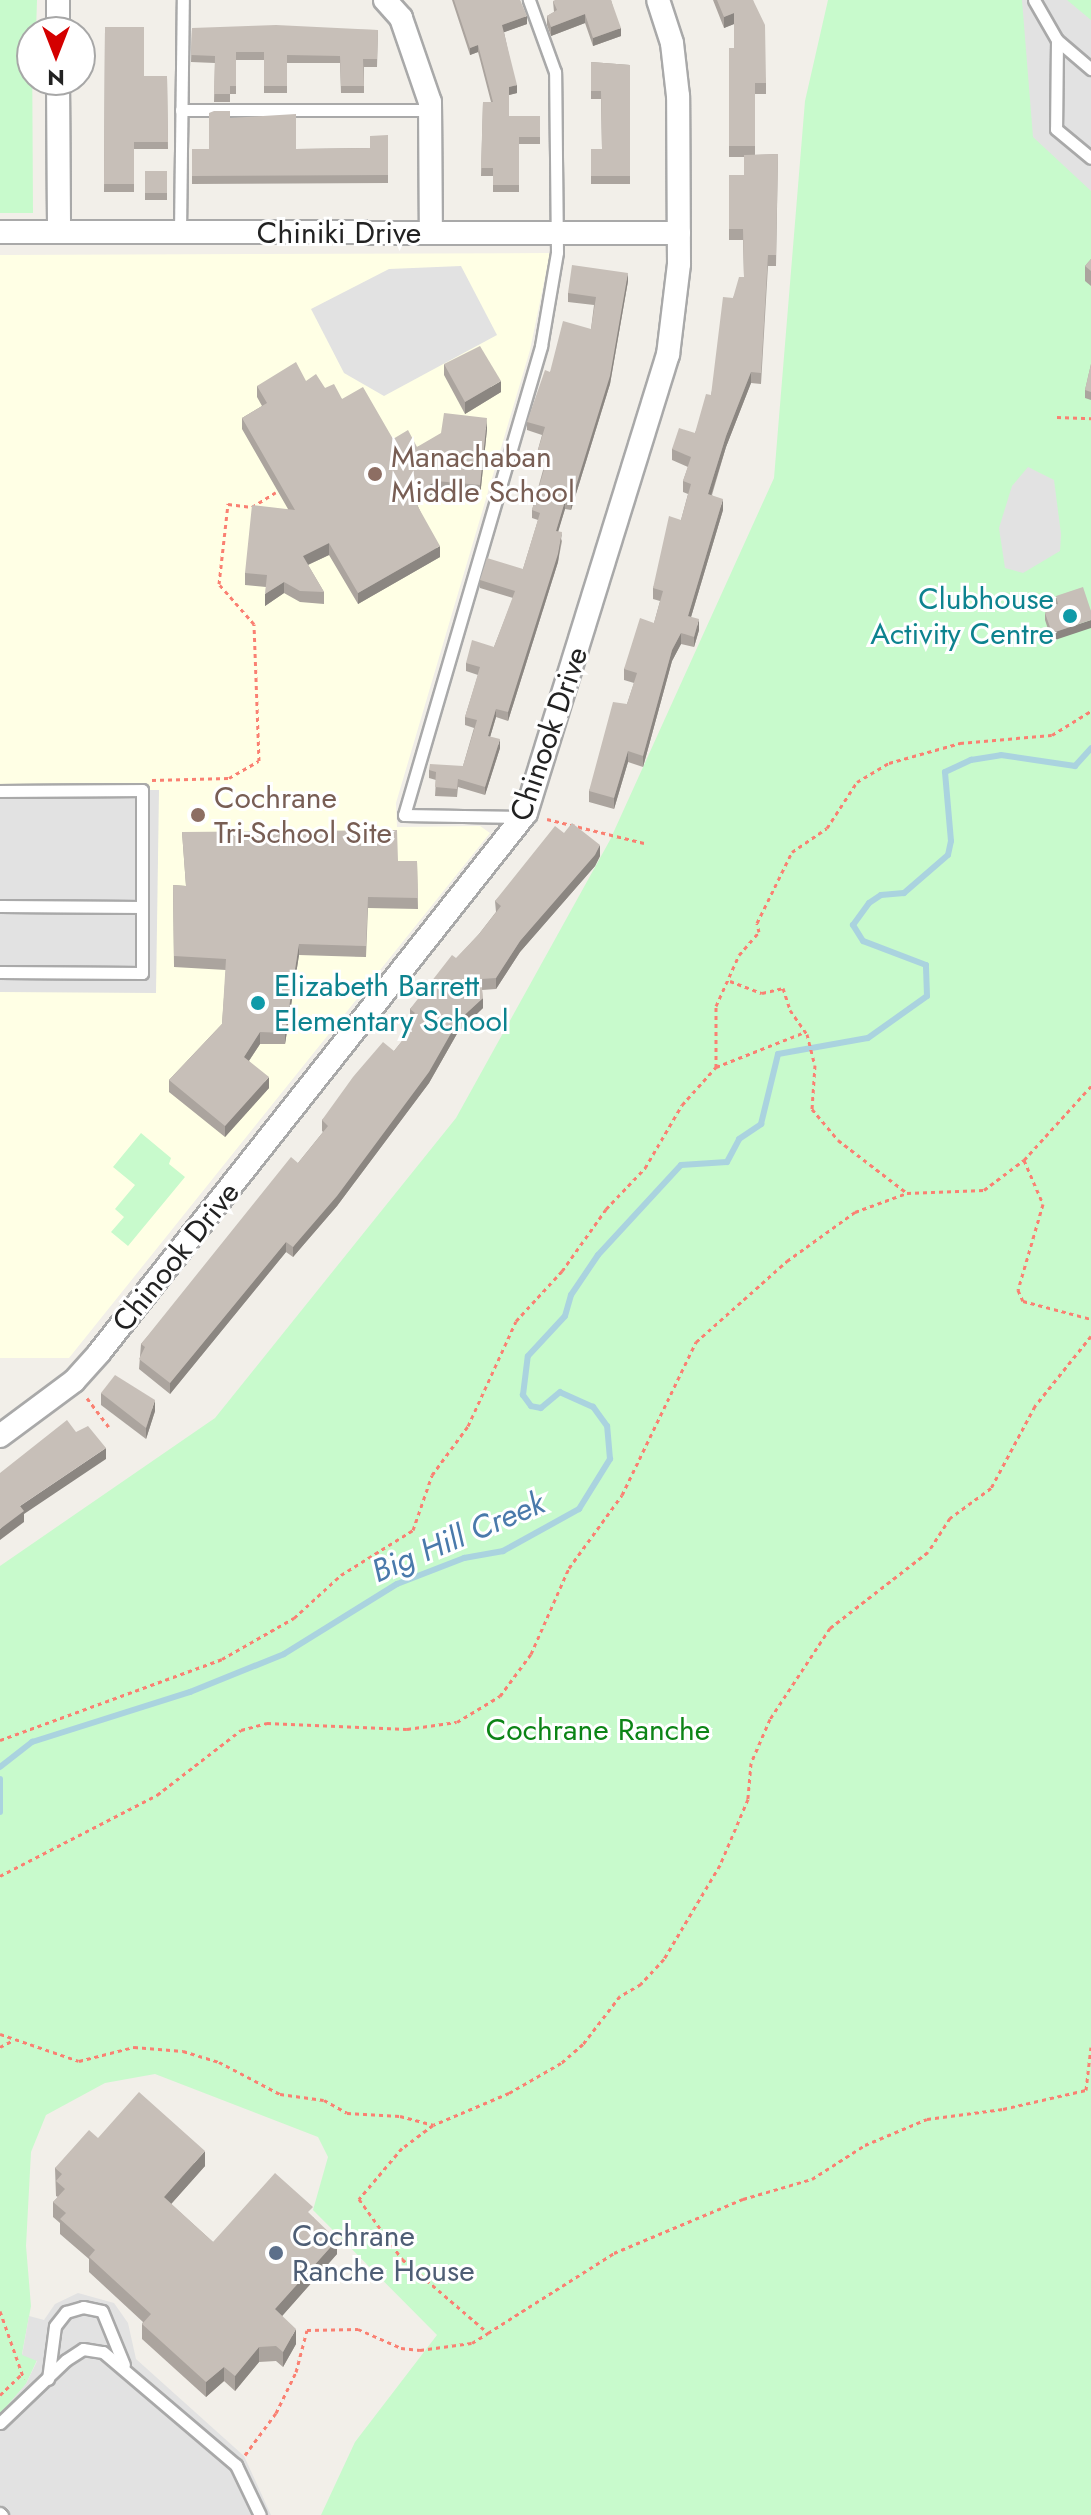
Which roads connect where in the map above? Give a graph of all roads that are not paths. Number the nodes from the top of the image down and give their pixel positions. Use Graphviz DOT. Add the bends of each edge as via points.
graph roads {
  1 [pos="183,0"];
  2 [pos="385,0"];
  3 [pos="529,0"];
  4 [pos="658,0"];
  5 [pos="1034,0"];
  6 [pos="1057,40"];
  7 [pos="1091,69"];
  8 [pos="58,96"];
  9 [pos="181,110"];
  10 [pos="431,110"];
  11 [pos="1091,158"];
  12 [pos="0,232"];
  13 [pos="59,232"];
  14 [pos="180,232"];
  15 [pos="431,233"];
  16 [pos="679,233"];
  17 [pos="558,234"];
  18 [pos="0,791"];
  19 [pos="532,817"];
  20 [pos="0,906"];
  21 [pos="142,907"];
  22 [pos="0,972"];
  23 [pos="0,1436"];
  24 [pos="124,2365"];
  25 [pos="48,2380"];
  26 [pos="0,2423"];
  27 [pos="260,2515"];
  1 -- 9 [label="lane"];
  2 -- 10 [label="street" via="401,18"];
  3 -- 17 [label="lane" via="555,72"];
  4 -- 16 [label="street, Chinook Drive" via="677,75"];
  5 -- 6 [label="lane"];
  6 -- 7 [label="lane"];
  6 -- 11 [label="lane" via="1056,129"];
  8 -- 13 [label="street"];
  9 -- 10 [label="lane"];
  9 -- 14 [label="lane"];
  10 -- 15 [label="street"];
  12 -- 13 [label="street, Chiniki Drive"];
  13 -- 14 [label="street, Chiniki Drive"];
  14 -- 15 [label="street, Chiniki Drive"];
  15 -- 17 [label="street, Chiniki Drive"];
  16 -- 17 [label="street, Chiniki Drive"];
  16 -- 19 [label="street, Chinook Drive" via="664,373"];
  17 -- 19 [label="lane" via="541,346 404,815"];
  18 -- 21 [label="lane" via="142,790"];
  19 -- 23 [label="street, Chinook Drive" via="99,1353 74,1381"];
  20 -- 21 [label="lane"];
  21 -- 22 [label="lane" via="142,973"];
  24 -- 25 [label="lane" via="103,2352 83,2349"];
  24 -- 25 [label="lane" via="102,2311 83,2307 66,2312 55,2326"];
  24 -- 27 [label="lane" via="236,2465"];
  25 -- 26 [label="lane"];
}
